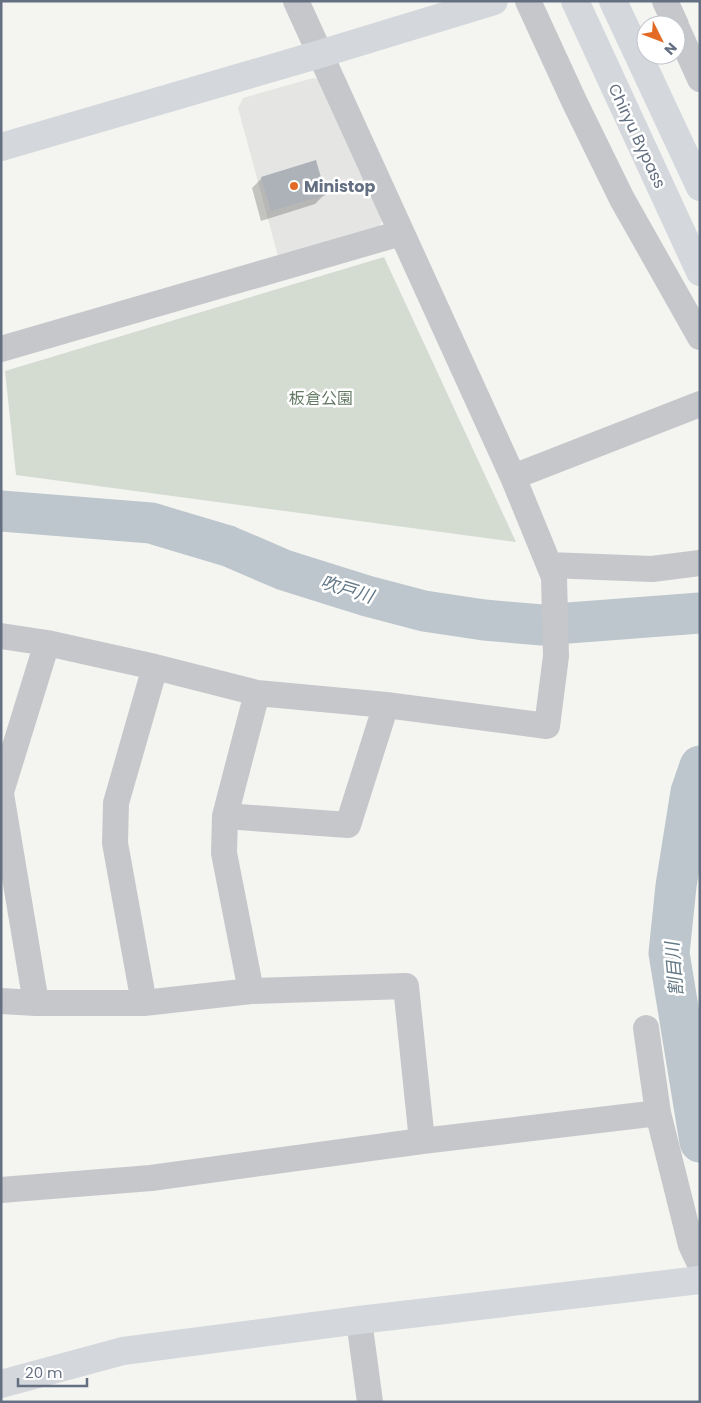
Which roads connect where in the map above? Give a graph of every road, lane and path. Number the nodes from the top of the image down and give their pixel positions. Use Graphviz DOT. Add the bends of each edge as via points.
graph roads {
  1 [pos="296,1"];
  2 [pos="494,1"];
  3 [pos="528,1"];
  4 [pos="575,1"];
  5 [pos="614,1"];
  6 [pos="665,1"];
  7 [pos="671,15"];
  8 [pos="686,48"];
  9 [pos="320,54"];
  10 [pos="700,79"];
  11 [pos="1,147"];
  12 [pos="700,187"];
  13 [pos="401,233"];
  14 [pos="700,272"];
  15 [pos="700,336"];
  16 [pos="1,349"];
  17 [pos="700,404"];
  18 [pos="513,477"];
  19 [pos="700,563"];
  20 [pos="552,571"];
  21 [pos="1,636"];
  22 [pos="47,643"];
  23 [pos="155,667"];
  24 [pos="257,693"];
  25 [pos="386,705"];
  26 [pos="1,793"];
  27 [pos="225,816"];
  28 [pos="251,991"];
  29 [pos="1,1001"];
  30 [pos="36,1003"];
  31 [pos="144,1003"];
  32 [pos="646,1028"];
  33 [pos="658,1113"];
  34 [pos="422,1141"];
  35 [pos="1,1190"];
  36 [pos="700,1264"];
  37 [pos="700,1280"];
  38 [pos="359,1320"];
  39 [pos="1,1384"];
  40 [pos="370,1402"];
  1 -- 9 [label="street"];
  2 -- 9 [label="main road"];
  3 -- 15 [label="street" via="622,199"];
  4 -- 14 [label="main road, Chiryu Bypass"];
  5 -- 12 [label="main road"];
  6 -- 7 [label="street"];
  8 -- 10 [label="street"];
  9 -- 11 [label="main road"];
  9 -- 13 [label="street"];
  13 -- 16 [label="street"];
  13 -- 18 [label="street"];
  17 -- 18 [label="street"];
  18 -- 20 [label="street"];
  19 -- 20 [label="street" via="652,569"];
  20 -- 25 [label="street" via="556,656 547,726"];
  21 -- 22 [label="street"];
  22 -- 23 [label="street"];
  22 -- 26 [label="street"];
  23 -- 24 [label="street"];
  23 -- 31 [label="street" via="116,803 115,843"];
  24 -- 25 [label="street"];
  24 -- 27 [label="street"];
  25 -- 27 [label="street" via="348,825"];
  26 -- 30 [label="street"];
  27 -- 28 [label="street" via="224,852"];
  28 -- 31 [label="street"];
  28 -- 34 [label="street" via="406,986"];
  29 -- 30 [label="street"];
  30 -- 31 [label="street"];
  32 -- 33 [label="street"];
  33 -- 34 [label="street"];
  33 -- 36 [label="street" via="691,1245"];
  34 -- 35 [label="street" via="151,1178"];
  37 -- 38 [label="main road"];
  38 -- 39 [label="main road" via="123,1351"];
  38 -- 40 [label="street"];
}
